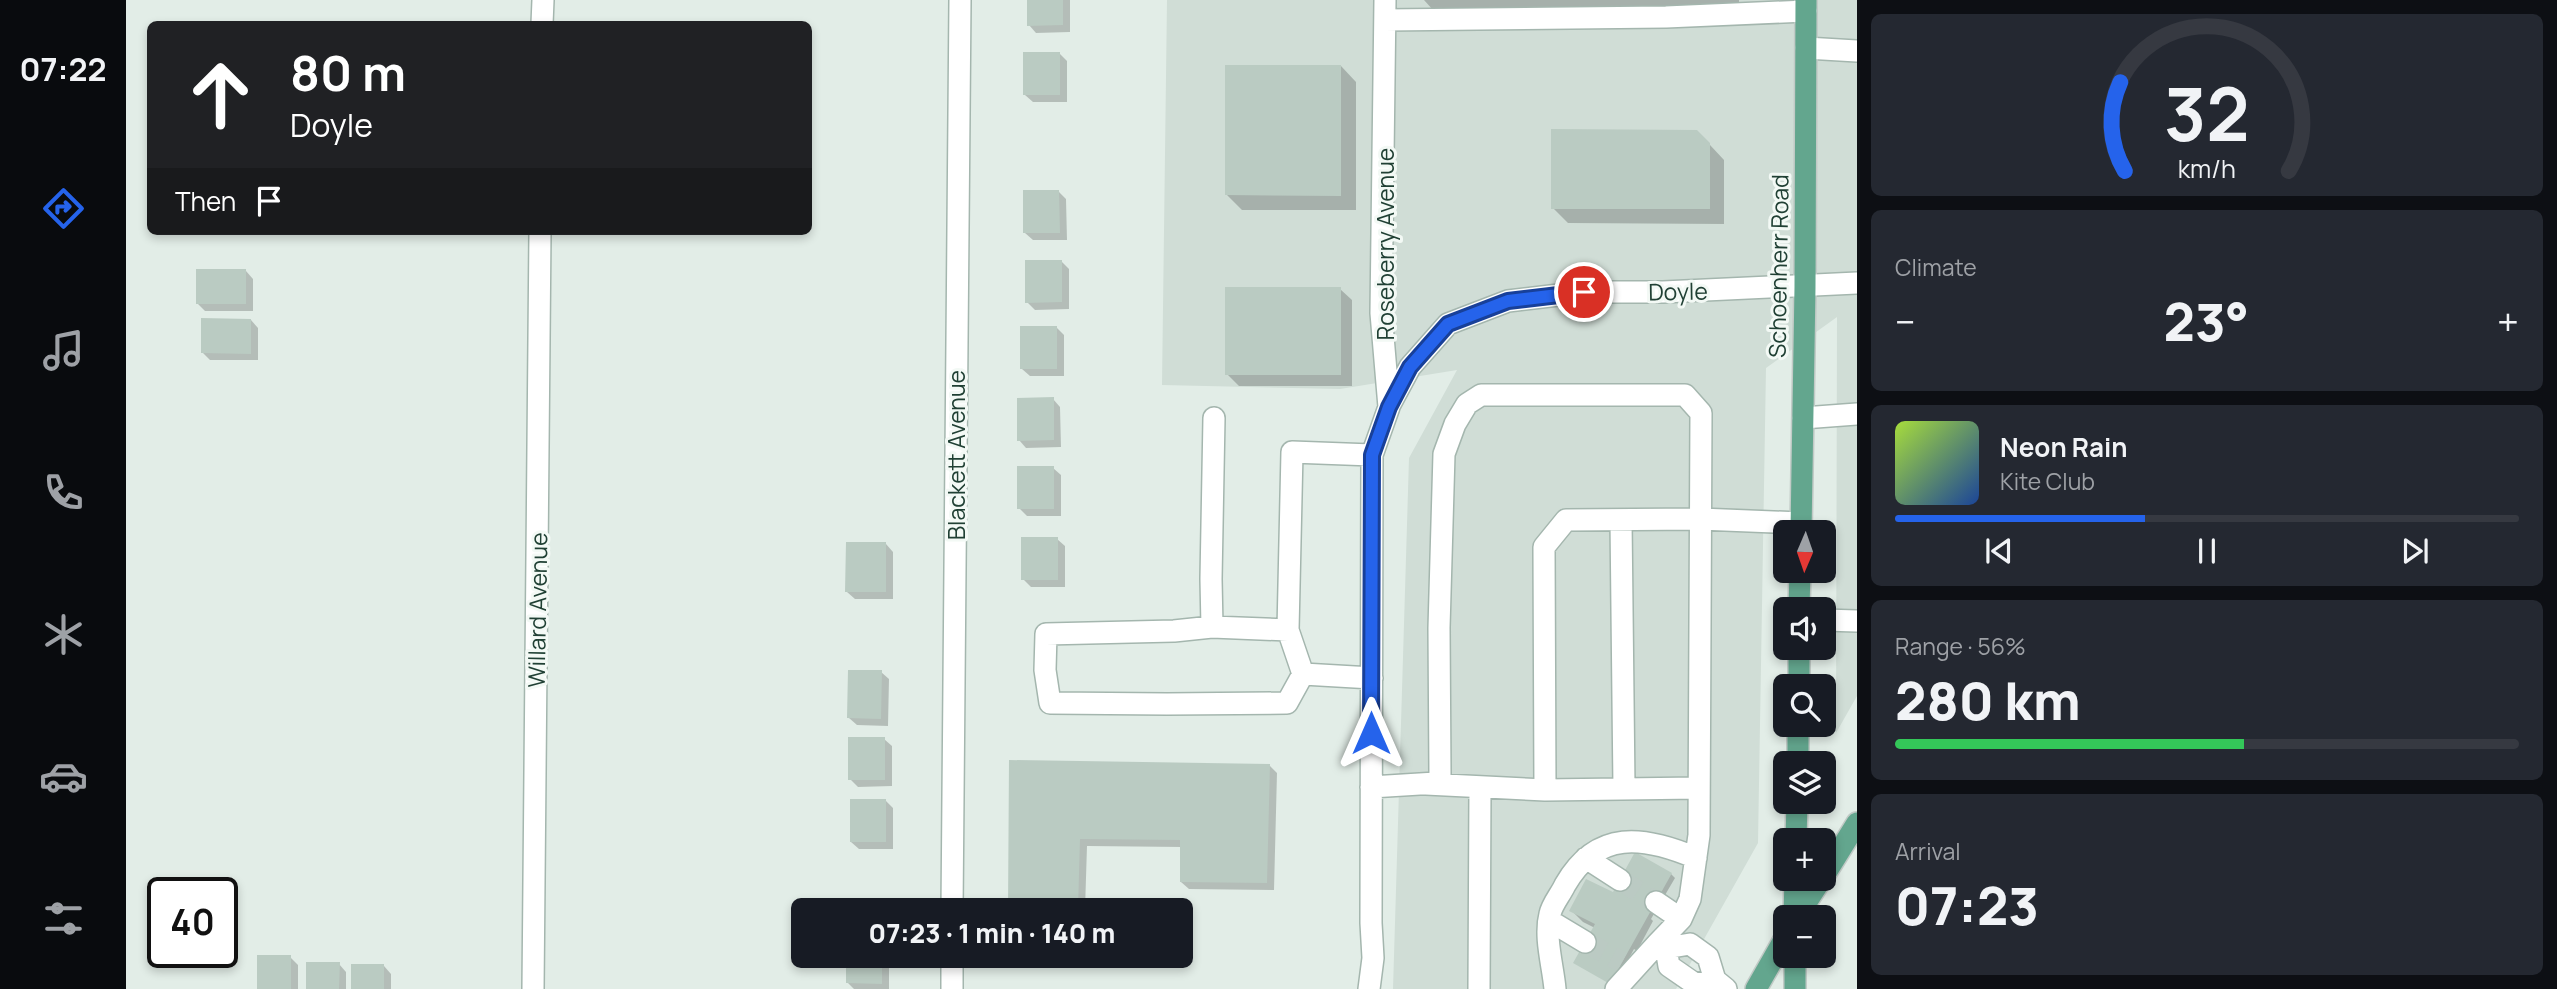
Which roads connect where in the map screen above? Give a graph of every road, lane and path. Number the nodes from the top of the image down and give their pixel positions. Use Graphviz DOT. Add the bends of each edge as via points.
graph roads {
  1 [pos="543,0"];
  2 [pos="960,0"];
  3 [pos="1806,5"];
  4 [pos="1385,10"];
  5 [pos="542,21"];
  6 [pos="1806,48"];
  7 [pos="1857,51"];
  8 [pos="540,235"];
  9 [pos="1857,283"];
  10 [pos="1805,287"];
  11 [pos="1389,407"];
  12 [pos="1857,414"];
  13 [pos="1214,418"];
  14 [pos="1803,418"];
  15 [pos="1372,455"];
  16 [pos="1700,519"];
  17 [pos="1621,520"];
  18 [pos="1801,520"];
  19 [pos="1773,526"];
  20 [pos="1836,620"];
  21 [pos="1857,621"];
  22 [pos="1212,627"];
  23 [pos="1288,630"];
  24 [pos="1303,674"];
  25 [pos="1372,678"];
  26 [pos="1426,784"];
  27 [pos="1479,786"];
  28 [pos="1371,787"];
  29 [pos="1624,788"];
  30 [pos="1698,788"];
  31 [pos="1545,790"];
  32 [pos="1855,833"];
  33 [pos="1586,858"];
  34 [pos="1696,858"];
  35 [pos="1836,859"];
  36 [pos="1620,880"];
  37 [pos="952,898"];
  38 [pos="1656,902"];
  39 [pos="1681,919"];
  40 [pos="1550,921"];
  41 [pos="1585,942"];
  42 [pos="1661,946"];
  43 [pos="1773,959"];
  44 [pos="952,968"];
  45 [pos="1795,968"];
  46 [pos="1720,984"];
  47 [pos="533,989"];
  48 [pos="951,989"];
  49 [pos="1369,989"];
  50 [pos="1479,989"];
  51 [pos="1555,989"];
  52 [pos="1616,989"];
  53 [pos="1756,989"];
  54 [pos="1795,989"];
  1 -- 5 [label="street"];
  2 -- 37 [label="street, Blackett Avenue"];
  3 -- 4 [label="street" via="1654,17"];
  3 -- 6 [label="main road, Schoenherr Road"];
  4 -- 11 [label="street, Roseberry Avenue" via="1381,313"];
  6 -- 7 [label="street"];
  6 -- 10 [label="main road, Schoenherr Road"];
  8 -- 47 [label="street, Willard Avenue"];
  9 -- 10 [label="street, Doyle"];
  10 -- 11 [label="street, Doyle" via="1584,292 1508,301 1448,324 1410,367"];
  10 -- 14 [label="main road, Schoenherr Road"];
  11 -- 15 [label="street, Roseberry Avenue"];
  12 -- 14 [label="street"];
  13 -- 22 [label="street"];
  14 -- 18 [label="main road, Schoenherr Road"];
  15 -- 23 [label="street" via="1292,452"];
  15 -- 25 [label="street, Roseberry Avenue"];
  16 -- 17 [label="street"];
  16 -- 19 [label="street"];
  16 -- 26 [label="street" via="1701,413 1685,395 1481,395 1467,404 1444,454 1440,775 1436,783"];
  16 -- 30 [label="street"];
  17 -- 29 [label="street"];
  17 -- 31 [label="street" via="1566,520 1544,547"];
  20 -- 21 [label="street"];
  22 -- 23 [label="street"];
  22 -- 24 [label="street" via="1046,634 1050,702 1287,702"];
  23 -- 24 [label="street"];
  24 -- 25 [label="street"];
  25 -- 28 [label="street, Roseberry Avenue"];
  26 -- 27 [label="street"];
  26 -- 28 [label="street"];
  27 -- 31 [label="street"];
  27 -- 50 [label="street"];
  28 -- 49 [label="street, Roseberry Avenue" via="1373,958"];
  29 -- 30 [label="street"];
  29 -- 31 [label="street"];
  30 -- 34 [label="street"];
  32 -- 35 [label="main road"];
  33 -- 34 [label="street" via="1602,846 1621,841 1671,848"];
  33 -- 36 [label="street"];
  33 -- 40 [label="street" via="1568,880"];
  34 -- 39 [label="street" via="1690,899"];
  38 -- 39 [label="street"];
  39 -- 42 [label="street"];
  40 -- 41 [label="street"];
  40 -- 51 [label="street"];
  42 -- 46 [label="street" via="1669,966 1695,984"];
  42 -- 46 [label="street" via="1690,944 1708,957"];
  42 -- 52 [label="street" via="1630,965"];
  43 -- 53 [label="main road"];
  44 -- 48 [label="street"];
  45 -- 54 [label="main road"];
}
